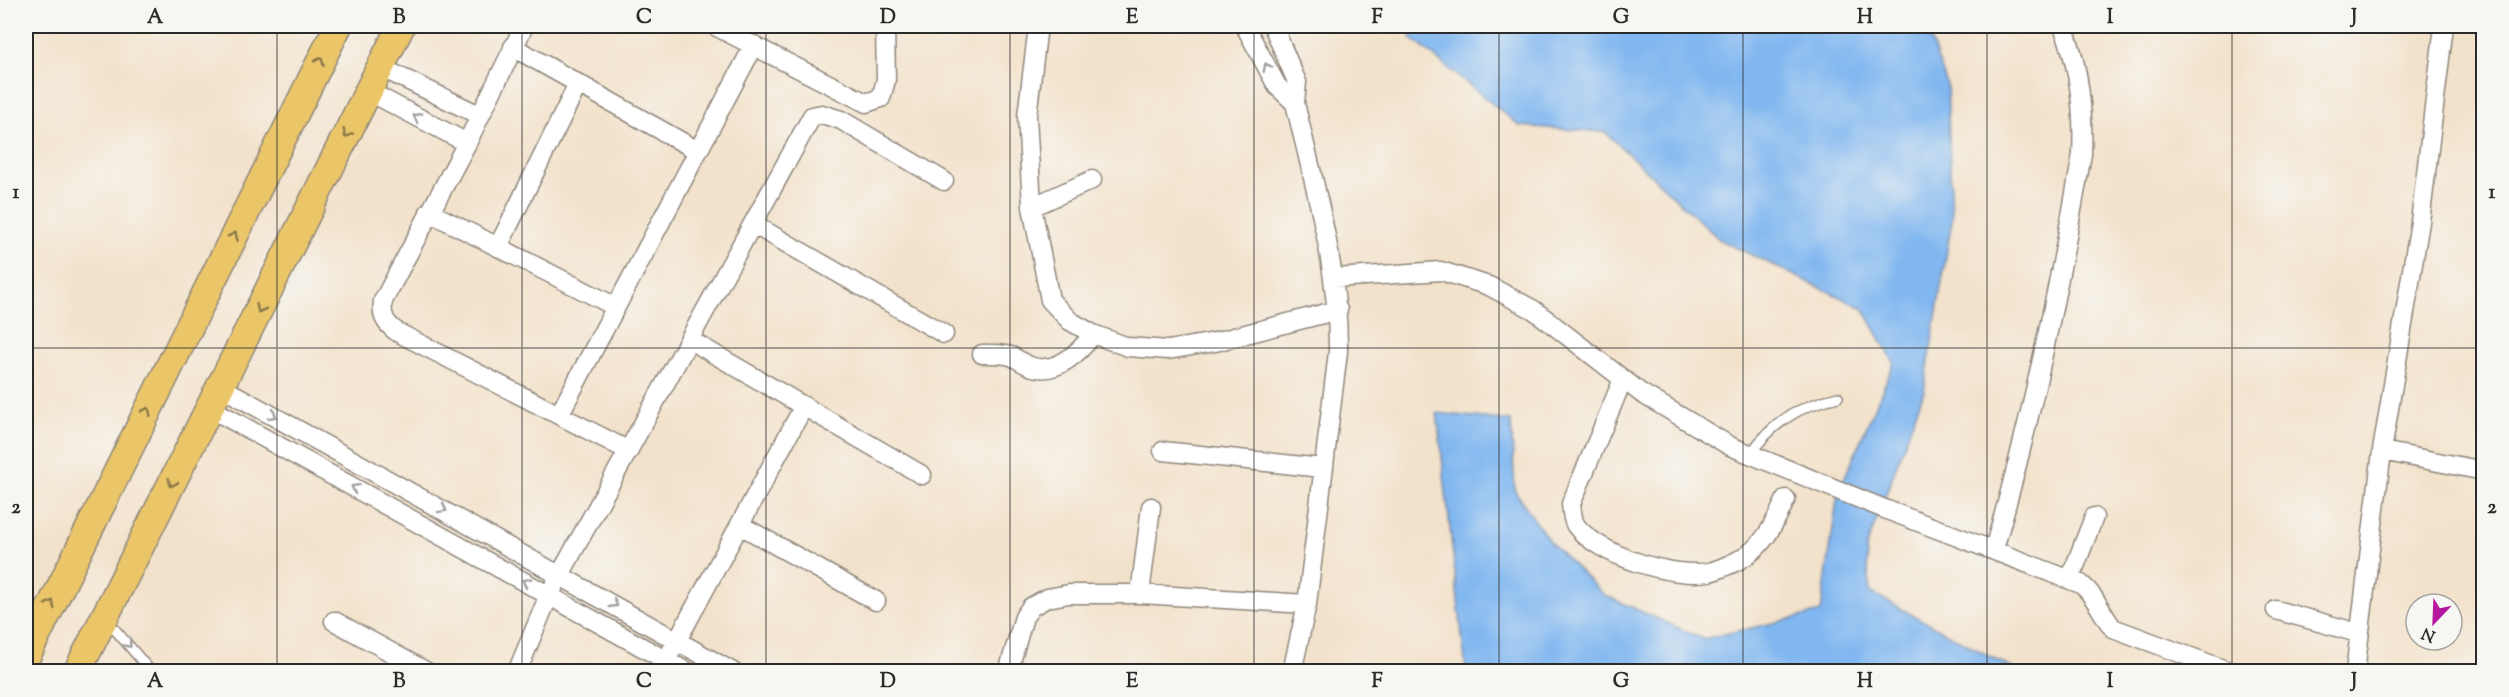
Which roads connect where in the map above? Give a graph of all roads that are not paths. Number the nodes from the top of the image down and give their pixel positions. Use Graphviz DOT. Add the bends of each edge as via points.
graph roads {
  1 [pos="338,26"];
  2 [pos="401,26"];
  3 [pos="524,26"];
  4 [pos="715,26"];
  5 [pos="885,26"];
  6 [pos="1038,26"];
  7 [pos="1245,26"];
  8 [pos="1273,26"];
  9 [pos="2063,26"];
  10 [pos="2444,26"];
  11 [pos="754,45"];
  12 [pos="513,47"];
  13 [pos="374,79"];
  14 [pos="578,84"];
  15 [pos="1295,103"];
  16 [pos="479,115"];
  17 [pos="466,142"];
  18 [pos="698,151"];
  19 [pos="1092,180"];
  20 [pos="944,181"];
  21 [pos="1032,207"];
  22 [pos="429,212"];
  23 [pos="753,224"];
  24 [pos="498,247"];
  25 [pos="1335,278"];
  26 [pos="616,307"];
  27 [pos="1338,310"];
  28 [pos="944,334"];
  29 [pos="1093,334"];
  30 [pos="690,340"];
  31 [pos="982,354"];
  32 [pos="1623,380"];
  33 [pos="216,397"];
  34 [pos="1838,397"];
  35 [pos="804,406"];
  36 [pos="559,415"];
  37 [pos="629,451"];
  38 [pos="1163,451"];
  39 [pos="2382,451"];
  40 [pos="1750,454"];
  41 [pos="1322,468"];
  42 [pos="2484,471"];
  43 [pos="922,475"];
  44 [pos="1786,499"];
  45 [pos="1151,507"];
  46 [pos="2094,517"];
  47 [pos="740,525"];
  48 [pos="1994,549"];
  49 [pos="561,574"];
  50 [pos="2070,579"];
  51 [pos="1140,594"];
  52 [pos="549,595"];
  53 [pos="876,601"];
  54 [pos="1307,603"];
  55 [pos="2276,610"];
  56 [pos="105,617"];
  57 [pos="334,621"];
  58 [pos="2358,633"];
  59 [pos="677,641"];
  60 [pos="26,657"];
  61 [pos="663,666"];
  62 [pos="148,670"];
  63 [pos="77,672"];
  64 [pos="427,672"];
  65 [pos="517,672"];
  66 [pos="687,672"];
  67 [pos="733,672"];
  68 [pos="1008,672"];
  69 [pos="1292,672"];
  70 [pos="2231,672"];
  71 [pos="2355,672"];
  60 -- 1 [label="main road, one-way"];
  2 -- 13 [label="main road"];
  3 -- 12 [label="street"];
  4 -- 11 [label="street"];
  5 -- 11 [label="street" via="886,80 880,98 866,103"];
  6 -- 21 [label="street" via="1027,116"];
  15 -- 7 [label="street, one-way" via="1277,86"];
  8 -- 15 [label="street" via="1297,82"];
  9 -- 48 [label="street" via="2076,63 2082,154 2042,368"];
  10 -- 39 [label="street" via="2420,222"];
  11 -- 18 [label="street"];
  12 -- 14 [label="street"];
  12 -- 16 [label="street"];
  13 -- 16 [label="street"];
  17 -- 13 [label="street, one-way"];
  13 -- 33 [label="main road, one-way"];
  14 -- 18 [label="street"];
  14 -- 24 [label="street"];
  15 -- 25 [label="street"];
  16 -- 17 [label="street"];
  17 -- 22 [label="street"];
  18 -- 26 [label="street"];
  19 -- 21 [label="street"];
  20 -- 23 [label="street" via="841,120 822,114 812,116"];
  21 -- 29 [label="street" via="1050,300 1070,321"];
  22 -- 24 [label="street"];
  22 -- 36 [label="street" via="383,301 382,316 388,325"];
  23 -- 28 [label="street"];
  23 -- 30 [label="street"];
  24 -- 26 [label="street"];
  25 -- 27 [label="street"];
  25 -- 32 [label="street" via="1442,271 1489,286 1534,310"];
  26 -- 36 [label="street"];
  27 -- 29 [label="street" via="1168,350 1128,347"];
  27 -- 41 [label="street" via="1338,352"];
  29 -- 31 [label="street" via="1066,361 1046,368 1010,356"];
  30 -- 35 [label="street"];
  30 -- 37 [label="street"];
  32 -- 40 [label="street" via="1730,446"];
  32 -- 44 [label="street" via="1571,504 1575,525 1592,542 1673,572 1709,572 1740,559 1766,539"];
  33 -- 49 [label="street, one-way"];
  52 -- 33 [label="street, one-way"];
  33 -- 56 [label="main road, one-way"];
  34 -- 40 [label="lane" via="1815,402 1787,417 1768,430"];
  35 -- 43 [label="street"];
  35 -- 47 [label="street"];
  36 -- 37 [label="street"];
  37 -- 49 [label="street"];
  38 -- 41 [label="street"];
  39 -- 42 [label="street"];
  39 -- 58 [label="street"];
  40 -- 48 [label="street"];
  41 -- 54 [label="street"];
  45 -- 51 [label="street"];
  46 -- 50 [label="street"];
  47 -- 53 [label="street"];
  47 -- 59 [label="street"];
  48 -- 50 [label="street"];
  49 -- 52 [label="street"];
  49 -- 59 [label="street, one-way"];
  50 -- 70 [label="street" via="2093,594 2113,628"];
  51 -- 54 [label="street"];
  51 -- 68 [label="street" via="1069,594 1047,598 1031,607 1024,617"];
  52 -- 61 [label="street"];
  52 -- 65 [label="street"];
  54 -- 69 [label="street"];
  55 -- 58 [label="street"];
  56 -- 62 [label="lane, one-way"];
  56 -- 63 [label="main road"];
  57 -- 64 [label="street"];
  58 -- 71 [label="street"];
  59 -- 61 [label="street"];
  59 -- 67 [label="street"];
  61 -- 66 [label="street"];
}
